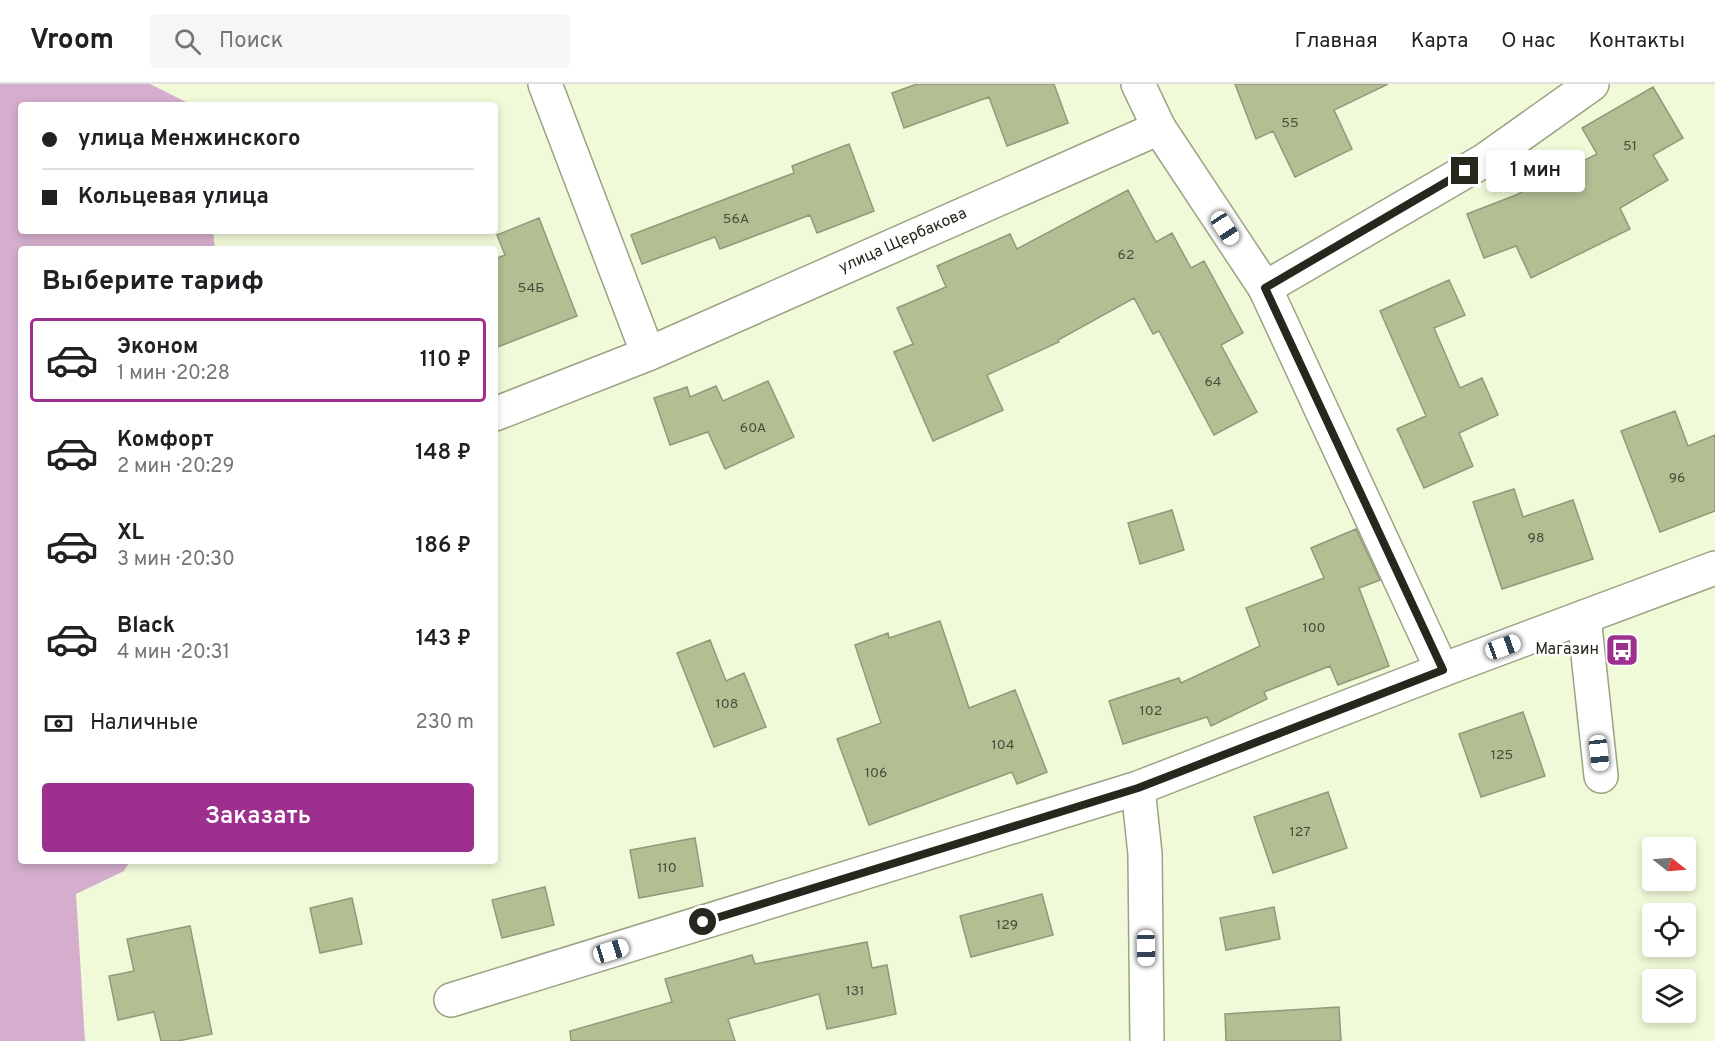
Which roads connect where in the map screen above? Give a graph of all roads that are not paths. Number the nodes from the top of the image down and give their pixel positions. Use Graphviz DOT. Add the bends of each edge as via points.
graph roads {
  1 [pos="545,84"];
  2 [pos="1138,84"];
  3 [pos="1592,84"];
  4 [pos="1159,128"];
  5 [pos="1265,288"];
  6 [pos="648,354"];
  7 [pos="498,413"];
  8 [pos="1715,568"];
  9 [pos="1584,617"];
  10 [pos="1443,670"];
  11 [pos="1601,776"];
  12 [pos="1138,788"];
  13 [pos="451,1000"];
  14 [pos="1147,1041"];
  1 -- 6 [label="street"];
  2 -- 4 [label="street"];
  3 -- 5 [label="street" via="1485,160"];
  4 -- 5 [label="street"];
  4 -- 6 [label="street, улица Щербакова"];
  5 -- 10 [label="street"];
  6 -- 7 [label="street, улица Щербакова"];
  8 -- 9 [label="street"];
  9 -- 10 [label="street"];
  9 -- 11 [label="street"];
  10 -- 12 [label="street"];
  12 -- 13 [label="street"];
  12 -- 14 [label="street" via="1145,854"];
}
